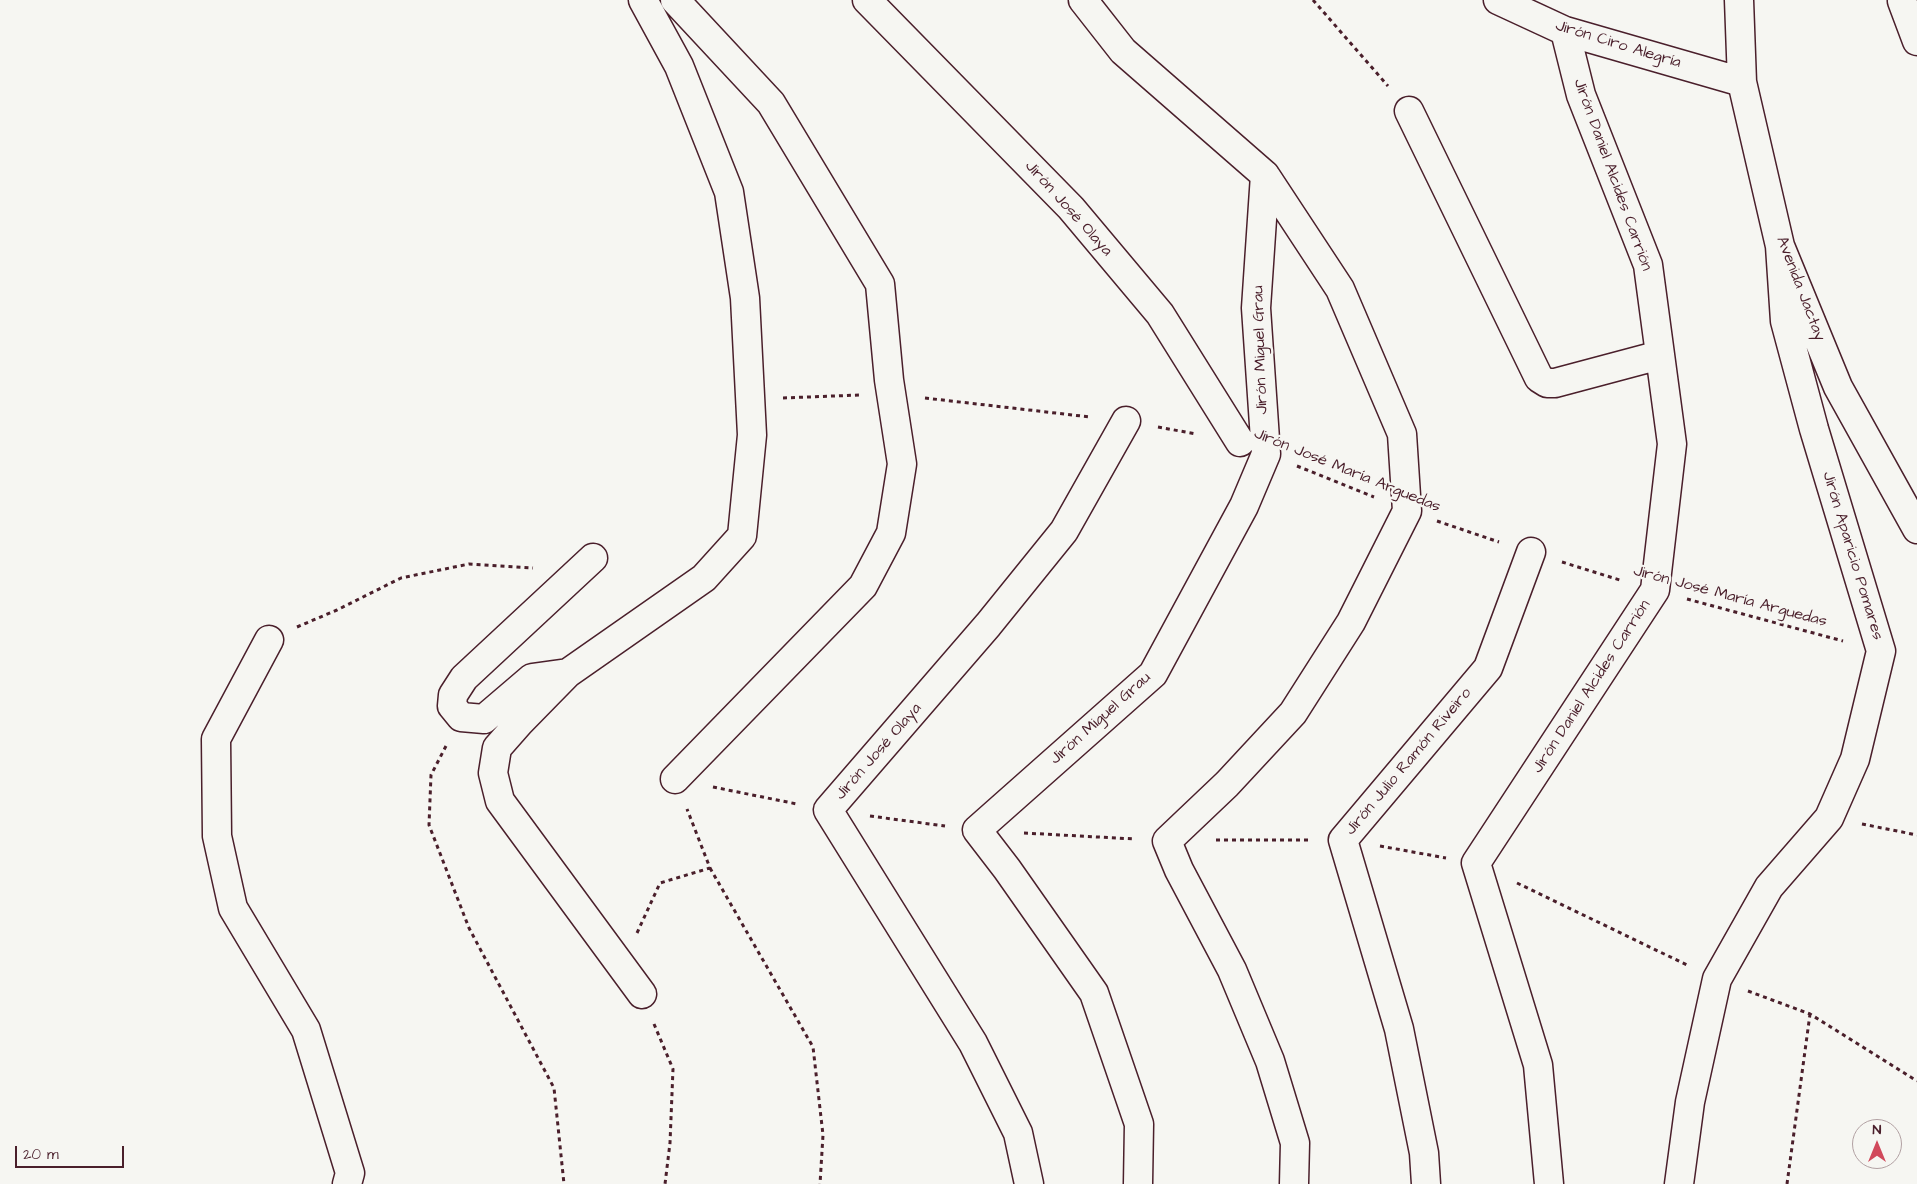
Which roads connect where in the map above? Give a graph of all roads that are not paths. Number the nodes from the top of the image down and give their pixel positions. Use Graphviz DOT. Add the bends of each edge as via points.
graph roads {
  1 [pos="643,0"];
  2 [pos="675,0"];
  3 [pos="867,0"];
  4 [pos="1084,0"];
  5 [pos="1498,0"];
  6 [pos="1738,0"];
  7 [pos="1902,1"];
  8 [pos="1565,31"];
  9 [pos="1917,41"];
  10 [pos="1742,82"];
  11 [pos="1409,111"];
  12 [pos="1265,175"];
  13 [pos="1780,246"];
  14 [pos="1660,355"];
  15 [pos="1126,421"];
  16 [pos="1240,442"];
  17 [pos="1917,529"];
  18 [pos="1531,552"];
  19 [pos="593,558"];
  20 [pos="269,640"];
  21 [pos="568,673"];
  22 [pos="675,779"];
  23 [pos="642,994"];
  24 [pos="347,1184"];
  25 [pos="1029,1184"];
  26 [pos="1138,1184"];
  27 [pos="1294,1184"];
  28 [pos="1426,1184"];
  29 [pos="1549,1184"];
  30 [pos="1679,1184"];
  1 -- 21 [label="street" via="679,66 729,192 745,298 752,435 742,536 704,578"];
  2 -- 22 [label="street" via="771,103 880,284 902,464 891,533 863,586"];
  3 -- 16 [label="street, Jirón José Olaya" via="1071,208 1160,314"];
  4 -- 12 [label="street" via="1123,51"];
  5 -- 8 [label="street, Jirón Ciro Alegría"];
  6 -- 10 [label="street, Avenida Jactay"];
  7 -- 9 [label="street"];
  8 -- 10 [label="street, Jirón Ciro Alegría"];
  8 -- 14 [label="street, Jirón Daniel Alcides Carrión" via="1581,95 1648,265"];
  10 -- 13 [label="street, Avenida Jactay"];
  11 -- 14 [label="street" via="1539,378 1555,382"];
  12 -- 26 [label="street, Jirón Miguel Grau" via="1256,308 1266,454 1244,506 1153,674 977,830 1094,993 1139,1124"];
  12 -- 27 [label="street" via="1340,289 1402,434 1407,510 1351,622 1293,713 1227,784 1167,841 1232,970 1270,1061 1296,1143"];
  13 -- 17 [label="street, Avenida Jactay" via="1838,387"];
  13 -- 30 [label="street, Jirón Aparicio Pomares" via="1785,321 1881,651 1855,759 1829,818 1769,887 1717,979 1690,1102"];
  14 -- 29 [label="street, Jirón Daniel Alcides Carrión" via="1672,444 1655,590 1476,863 1538,1065"];
  15 -- 25 [label="street, Jirón José Olaya" via="1064,531 988,625 828,810 974,1043 1018,1132"];
  18 -- 28 [label="street, Jirón Julio Ramón Riveiro" via="1488,668 1344,840 1399,1029 1424,1153"];
  19 -- 21 [label="street" via="464,678 452,706 461,717 484,719 532,678"];
  20 -- 24 [label="street" via="216,739 218,836 234,908 306,1030 350,1173"];
  21 -- 23 [label="street" via="497,748 493,773 500,801"];
}
